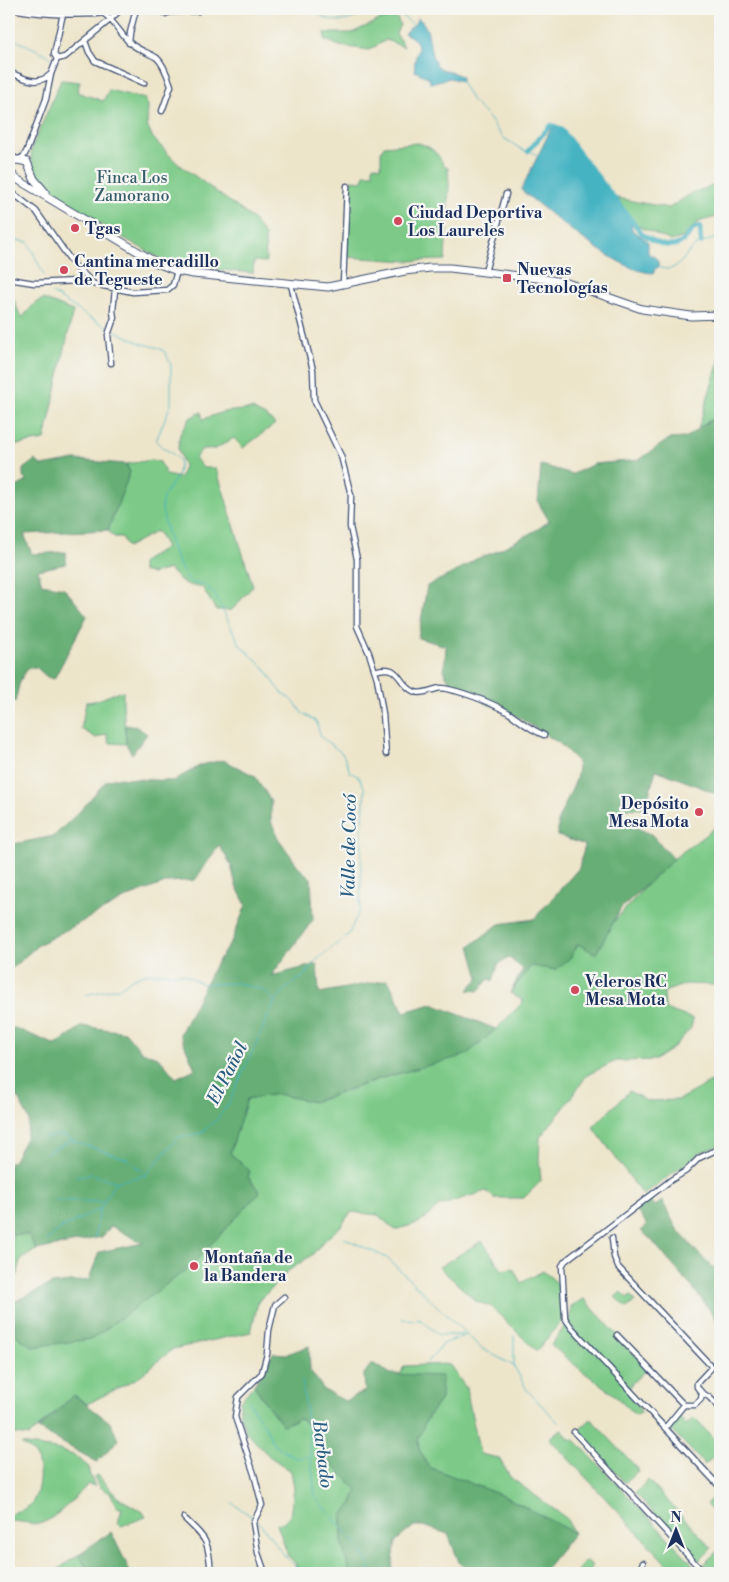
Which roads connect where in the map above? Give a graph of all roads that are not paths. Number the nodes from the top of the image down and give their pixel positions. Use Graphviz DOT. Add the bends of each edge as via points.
graph roads {
  1 [pos="12,9"];
  2 [pos="136,9"];
  3 [pos="199,9"];
  4 [pos="120,10"];
  5 [pos="63,11"];
  6 [pos="103,13"];
  7 [pos="165,14"];
  8 [pos="111,19"];
  9 [pos="86,41"];
  10 [pos="130,42"];
  11 [pos="58,59"];
  12 [pos="9,72"];
  13 [pos="51,74"];
  14 [pos="144,83"];
  15 [pos="162,111"];
  16 [pos="28,150"];
  17 [pos="9,154"];
  18 [pos="14,160"];
  19 [pos="29,169"];
  20 [pos="10,171"];
  21 [pos="20,179"];
  22 [pos="347,186"];
  23 [pos="506,194"];
  24 [pos="53,199"];
  25 [pos="177,271"];
  26 [pos="485,272"];
  27 [pos="9,279"];
  28 [pos="92,283"];
  29 [pos="290,285"];
  30 [pos="342,285"];
  31 [pos="115,289"];
  32 [pos="720,316"];
  33 [pos="111,364"];
  34 [pos="375,670"];
  35 [pos="544,735"];
  36 [pos="386,754"];
  37 [pos="720,1148"];
  38 [pos="612,1238"];
  39 [pos="284,1297"];
  40 [pos="617,1334"];
  41 [pos="702,1393"];
  42 [pos="684,1405"];
  43 [pos="720,1408"];
  44 [pos="665,1428"];
  45 [pos="574,1432"];
  46 [pos="720,1487"];
  47 [pos="184,1518"];
  48 [pos="643,1564"];
  49 [pos="211,1573"];
  50 [pos="265,1573"];
  51 [pos="638,1573"];
  52 [pos="704,1573"];
  1 -- 5 [label="street"];
  2 -- 10 [label="street"];
  3 -- 7 [label="street"];
  4 -- 6 [label="street"];
  4 -- 8 [label="street"];
  5 -- 6 [label="street"];
  5 -- 11 [label="street" via="54,54"];
  6 -- 8 [label="street"];
  8 -- 9 [label="street"];
  8 -- 10 [label="street"];
  9 -- 11 [label="street"];
  9 -- 14 [label="street" via="95,61"];
  10 -- 15 [label="street" via="158,59 164,68 172,86"];
  11 -- 13 [label="street"];
  12 -- 13 [label="street" via="36,82"];
  13 -- 16 [label="street"];
  16 -- 18 [label="street" via="24,156"];
  16 -- 19 [label="street"];
  17 -- 18 [label="street"];
  18 -- 19 [label="main road" via="24,160"];
  18 -- 20 [label="main road"];
  19 -- 21 [label="main road" via="27,176"];
  19 -- 24 [label="main road" via="42,190"];
  20 -- 21 [label="main road"];
  20 -- 28 [label="street" via="10,191 36,211 74,265"];
  21 -- 24 [label="main road"];
  22 -- 30 [label="street"];
  23 -- 26 [label="street"];
  24 -- 25 [label="main road" via="157,264"];
  25 -- 29 [label="main road"];
  25 -- 31 [label="street" via="173,285 167,290 134,292"];
  26 -- 30 [label="main road" via="430,268"];
  26 -- 32 [label="main road" via="567,283 642,309 691,316"];
  27 -- 28 [label="street" via="34,283"];
  28 -- 31 [label="street"];
  29 -- 30 [label="main road"];
  29 -- 34 [label="street" via="313,370 314,400 341,456 351,495 350,527 358,559 358,626"];
  31 -- 33 [label="street" via="114,318 108,335"];
  34 -- 35 [label="street" via="390,669 412,691 419,693 441,688 458,692 496,707"];
  34 -- 36 [label="street" via="384,714"];
  37 -- 44 [label="street" via="699,1158 565,1260 562,1266 565,1318"];
  38 -- 41 [label="street" via="614,1257 621,1271 712,1367 697,1383"];
  39 -- 50 [label="street" via="275,1305 262,1373 238,1397 235,1417 262,1506 253,1523"];
  40 -- 42 [label="street"];
  41 -- 42 [label="street" via="695,1405"];
  41 -- 43 [label="street"];
  42 -- 44 [label="street"];
  44 -- 46 [label="street"];
  45 -- 52 [label="street"];
  47 -- 49 [label="street" via="204,1537 209,1548"];
  48 -- 51 [label="street"];
}
